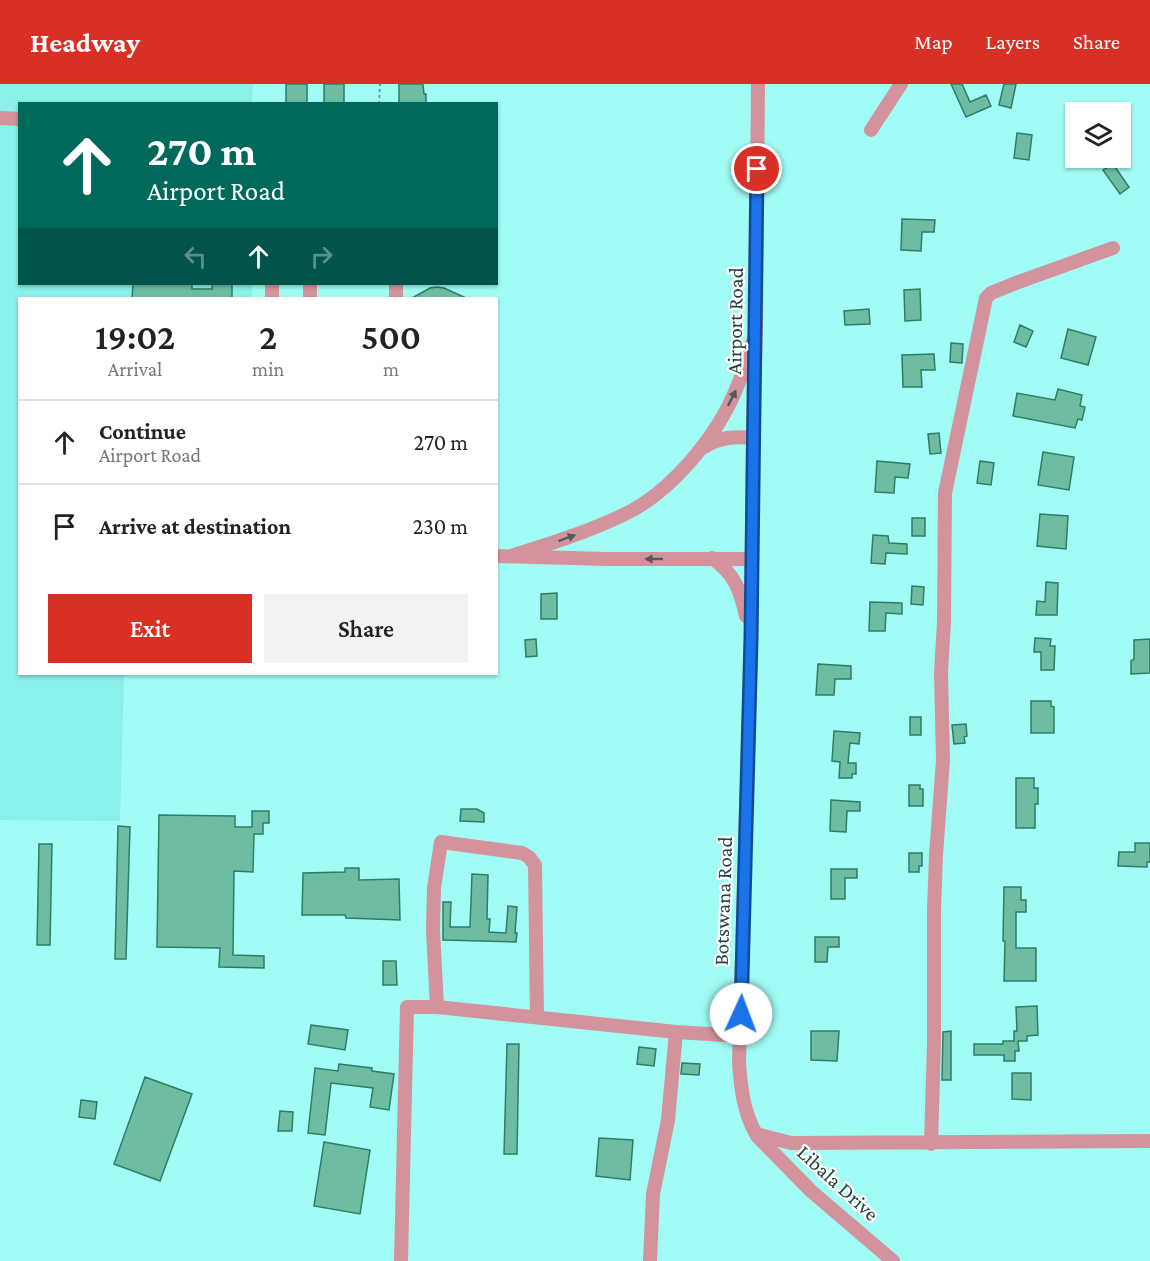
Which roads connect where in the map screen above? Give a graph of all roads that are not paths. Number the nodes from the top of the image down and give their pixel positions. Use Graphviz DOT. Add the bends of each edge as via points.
graph roads {
  1 [pos="758,84"];
  2 [pos="901,84"];
  3 [pos="0,118"];
  4 [pos="18,118"];
  5 [pos="872,130"];
  6 [pos="1113,248"];
  7 [pos="756,328"];
  8 [pos="753,438"];
  9 [pos="702,448"];
  10 [pos="498,556"];
  11 [pos="511,556"];
  12 [pos="712,558"];
  13 [pos="752,559"];
  14 [pos="751,639"];
  15 [pos="437,1007"];
  16 [pos="537,1017"];
  17 [pos="676,1032"];
  18 [pos="740,1036"];
  19 [pos="756,1134"];
  20 [pos="1150,1141"];
  21 [pos="931,1144"];
  22 [pos="401,1261"];
  23 [pos="650,1261"];
  24 [pos="893,1261"];
  1 -- 7 [label="street, Airport Road"];
  2 -- 5 [label="street"];
  3 -- 4 [label="street"];
  6 -- 21 [label="street" via="986,298 956,435 944,513 943,760 934,910"];
  7 -- 8 [label="street, Airport Road"];
  9 -- 7 [label="street, one-way" via="737,387"];
  8 -- 9 [label="street" via="726,437"];
  8 -- 13 [label="street, Airport Road"];
  11 -- 9 [label="street, one-way" via="626,514 677,477"];
  10 -- 11 [label="street"];
  12 -- 11 [label="street, one-way"];
  12 -- 13 [label="street"];
  12 -- 14 [label="street" via="726,568 739,590"];
  13 -- 14 [label="street, Botswana Road"];
  14 -- 18 [label="street, Botswana Road"];
  15 -- 16 [label="street"];
  15 -- 16 [label="street" via="434,899 441,842 522,854 535,864"];
  15 -- 22 [label="street" via="407,1007"];
  16 -- 17 [label="street"];
  17 -- 18 [label="street"];
  17 -- 23 [label="street" via="668,1120 653,1194"];
  18 -- 19 [label="street, Botswana Road" via="743,1103"];
  19 -- 21 [label="street" via="791,1143"];
  19 -- 24 [label="street, Libala Drive" via="811,1191"];
  20 -- 21 [label="street"];
}
